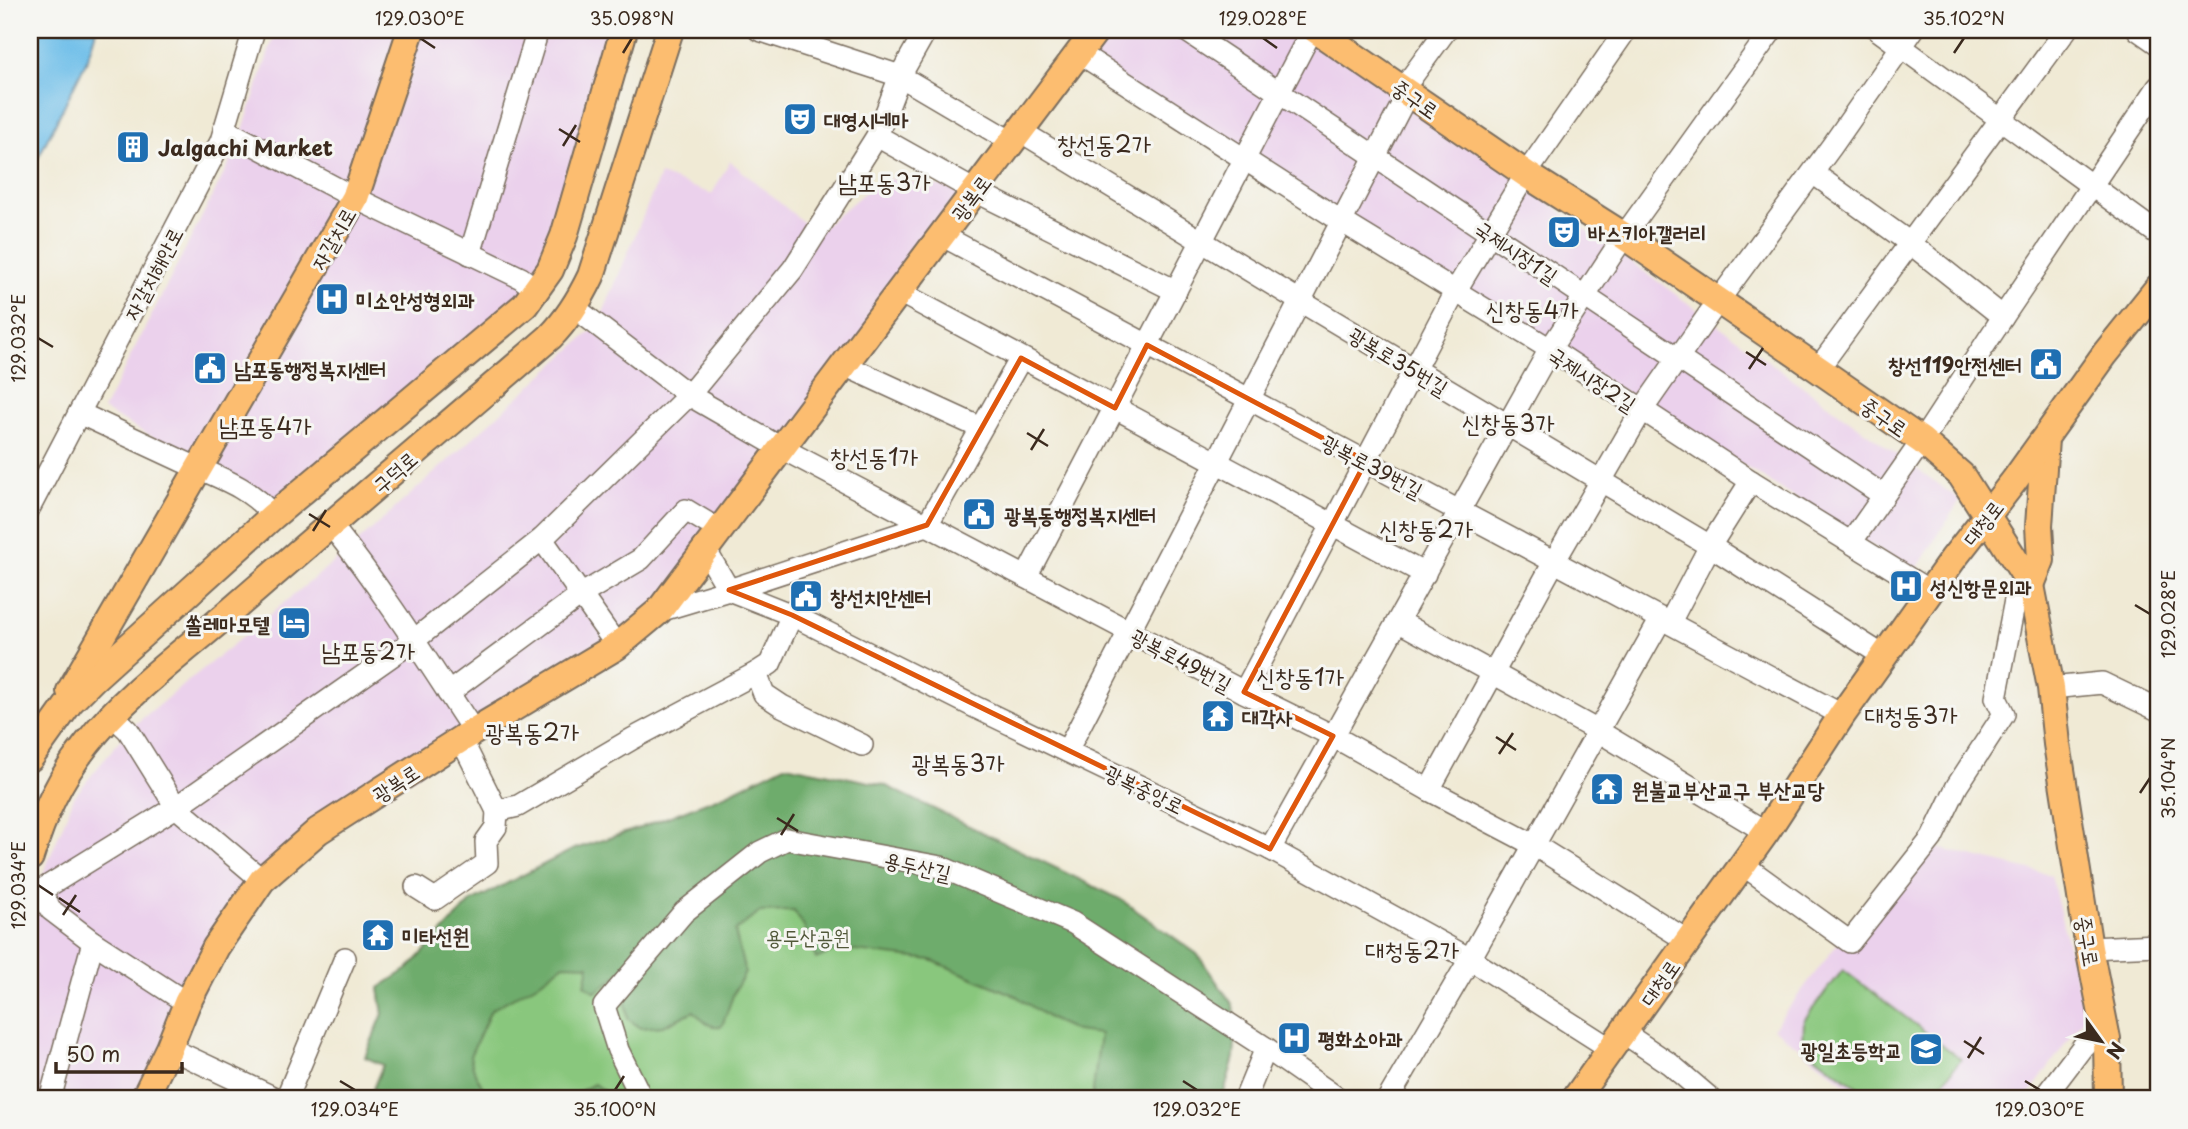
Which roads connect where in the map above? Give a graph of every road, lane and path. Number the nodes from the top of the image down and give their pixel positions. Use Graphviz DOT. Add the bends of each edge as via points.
graph roads {
  1 [pos="254,30"];
  2 [pos="411,30"];
  3 [pos="538,30"];
  4 [pos="624,30"];
  5 [pos="670,30"];
  6 [pos="760,30"];
  7 [pos="926,30"];
  8 [pos="1096,30"];
  9 [pos="1185,30"];
  10 [pos="1314,30"];
  11 [pos="1446,30"];
  12 [pos="1626,30"];
  13 [pos="1772,30"];
  14 [pos="1878,30"];
  15 [pos="2066,30"];
  16 [pos="2138,30"];
  17 [pos="802,37"];
  18 [pos="1907,38"];
  19 [pos="2158,44"];
  20 [pos="1079,52"];
  21 [pos="900,76"];
  22 [pos="2158,87"];
  23 [pos="1405,91"];
  24 [pos="1279,93"];
  25 [pos="2001,120"];
  26 [pos="224,129"];
  27 [pos="877,136"];
  28 [pos="1016,137"];
  29 [pos="1375,156"];
  30 [pos="1245,158"];
  31 [pos="1813,173"];
  32 [pos="1525,174"];
  33 [pos="2091,184"];
  34 [pos="975,191"];
  35 [pos="355,198"];
  36 [pos="1341,221"];
  37 [pos="1490,233"];
  38 [pos="2158,234"];
  39 [pos="941,235"];
  40 [pos="1624,236"];
  41 [pos="1202,240"];
  42 [pos="1910,243"];
  43 [pos="470,254"];
  44 [pos="2158,288"];
  45 [pos="537,290"];
  46 [pos="1456,290"];
  47 [pos="1176,291"];
  48 [pos="899,292"];
  49 [pos="1584,296"];
  50 [pos="1300,301"];
  51 [pos="1718,301"];
  52 [pos="575,308"];
  53 [pos="2003,317"];
  54 [pos="1147,345"];
  55 [pos="1550,349"];
  56 [pos="1021,358"];
  57 [pos="1679,359"];
  58 [pos="844,365"];
  59 [pos="1415,369"];
  60 [pos="1818,369"];
  61 [pos="689,395"];
  62 [pos="1249,399"];
  63 [pos="1115,408"];
  64 [pos="1642,410"];
  65 [pos="79,413"];
  66 [pos="1508,424"];
  67 [pos="981,428"];
  68 [pos="2045,439"];
  69 [pos="1922,441"];
  70 [pos="781,448"];
  71 [pos="1366,461"];
  72 [pos="1216,462"];
  73 [pos="199,468"];
  74 [pos="1602,480"];
  75 [pos="1751,481"];
  76 [pos="1884,495"];
  77 [pos="30,508"];
  78 [pos="1459,511"];
  79 [pos="1988,515"];
  80 [pos="273,516"];
  81 [pos="927,524"];
  82 [pos="331,525"];
  83 [pos="1333,525"];
  84 [pos="542,539"];
  85 [pos="712,539"];
  86 [pos="1852,541"];
  87 [pos="1710,546"];
  88 [pos="1554,562"];
  89 [pos="1424,574"];
  90 [pos="1026,577"];
  91 [pos="2031,585"];
  92 [pos="729,590"];
  93 [pos="1931,592"];
  94 [pos="582,594"];
  95 [pos="659,611"];
  96 [pos="792,615"];
  97 [pos="1398,621"];
  98 [pos="1665,621"];
  99 [pos="1129,631"];
  100 [pos="413,641"];
  101 [pos="617,646"];
  102 [pos="1885,657"];
  103 [pos="1493,672"];
  104 [pos="756,673"];
  105 [pos="2051,688"];
  106 [pos="1244,692"];
  107 [pos="448,693"];
  108 [pos="2158,710"];
  109 [pos="112,715"];
  110 [pos="1842,715"];
  111 [pos="57,719"];
  112 [pos="1598,731"];
  113 [pos="467,736"];
  114 [pos="1333,736"];
  115 [pos="862,745"];
  116 [pos="1067,751"];
  117 [pos="30,758"];
  118 [pos="1429,790"];
  119 [pos="176,807"];
  120 [pos="497,811"];
  121 [pos="1766,832"];
  122 [pos="1534,845"];
  123 [pos="1270,849"];
  124 [pos="30,858"];
  125 [pos="1742,864"];
  126 [pos="262,880"];
  127 [pos="416,887"];
  128 [pos="35,889"];
  129 [pos="1688,941"];
  130 [pos="93,942"];
  131 [pos="2158,945"];
  132 [pos="2089,948"];
  133 [pos="345,958"];
  134 [pos="1470,959"];
  135 [pos="187,1003"];
  136 [pos="2107,1039"];
  137 [pos="1617,1041"];
  138 [pos="169,1048"];
  139 [pos="1266,1048"];
  140 [pos="50,1099"];
  141 [pos="144,1099"];
  142 [pos="277,1099"];
  143 [pos="286,1099"];
  144 [pos="642,1099"];
  145 [pos="1245,1099"];
  146 [pos="1339,1099"];
  147 [pos="1388,1099"];
  148 [pos="1575,1099"];
  149 [pos="1711,1099"];
  150 [pos="2043,1099"];
  151 [pos="2108,1099"];
  1 -- 26 [label="street, 자갈치해안로"];
  2 -- 35 [label="main road, 자갈치로"];
  3 -- 43 [label="street"];
  4 -- 45 [label="main road, 구덕로" via="564,236"];
  5 -- 52 [label="main road, 구덕로" via="602,246"];
  6 -- 17 [label="street, 광복로35번길"];
  7 -- 21 [label="street"];
  8 -- 20 [label="main road, 광복로"];
  9 -- 24 [label="street, 국제시장1길"];
  10 -- 23 [label="main road, 중구로"];
  10 -- 24 [label="street"];
  11 -- 23 [label="street"];
  12 -- 32 [label="street"];
  13 -- 40 [label="street"];
  14 -- 18 [label="street"];
  15 -- 25 [label="street"];
  16 -- 19 [label="street"];
  17 -- 21 [label="street, 광복로35번길"];
  18 -- 25 [label="street"];
  18 -- 31 [label="street"];
  20 -- 28 [label="main road, 광복로"];
  20 -- 30 [label="street, 국제시장2길"];
  21 -- 27 [label="street"];
  21 -- 28 [label="street, 광복로35번길"];
  22 -- 33 [label="street"];
  23 -- 29 [label="street"];
  23 -- 32 [label="main road, 중구로"];
  24 -- 29 [label="street, 국제시장1길"];
  24 -- 30 [label="street"];
  25 -- 33 [label="street"];
  25 -- 42 [label="street"];
  26 -- 35 [label="street"];
  26 -- 65 [label="street, 자갈치해안로"];
  27 -- 34 [label="street"];
  27 -- 61 [label="street" via="793,269"];
  28 -- 34 [label="main road, 광복로"];
  28 -- 41 [label="street, 광복로35번길"];
  29 -- 36 [label="street"];
  29 -- 37 [label="street, 국제시장1길"];
  30 -- 36 [label="street, 국제시장2길"];
  30 -- 41 [label="street"];
  31 -- 42 [label="street"];
  31 -- 51 [label="street"];
  32 -- 37 [label="street"];
  32 -- 40 [label="main road, 중구로"];
  33 -- 38 [label="street"];
  33 -- 53 [label="street"];
  34 -- 39 [label="main road, 광복로"];
  34 -- 47 [label="street"];
  35 -- 43 [label="street"];
  35 -- 73 [label="main road, 자갈치로"];
  36 -- 46 [label="street, 국제시장2길"];
  36 -- 50 [label="street"];
  37 -- 46 [label="street"];
  37 -- 49 [label="street, 국제시장1길"];
  39 -- 48 [label="main road, 광복로"];
  39 -- 54 [label="street, 광복로39번길"];
  40 -- 49 [label="street"];
  40 -- 51 [label="main road, 중구로"];
  41 -- 47 [label="street"];
  41 -- 50 [label="street, 광복로35번길"];
  42 -- 53 [label="street"];
  42 -- 60 [label="street"];
  43 -- 45 [label="street"];
  44 -- 68 [label="main road, 대청로"];
  45 -- 80 [label="main road, 구덕로" via="525,305"];
  46 -- 55 [label="street, 국제시장2길"];
  46 -- 59 [label="street"];
  47 -- 54 [label="street"];
  48 -- 56 [label="street"];
  48 -- 58 [label="main road, 광복로"];
  49 -- 55 [label="street"];
  49 -- 57 [label="street, 국제시장1길"];
  50 -- 59 [label="street, 광복로35번길"];
  50 -- 62 [label="street"];
  51 -- 57 [label="street"];
  51 -- 60 [label="main road, 중구로"];
  52 -- 61 [label="street, 광복로49번길"];
  52 -- 82 [label="main road, 구덕로" via="550,337"];
  53 -- 69 [label="street"];
  54 -- 62 [label="street, 광복로39번길"];
  54 -- 63 [label="street"];
  55 -- 64 [label="street, 국제시장2길"];
  55 -- 66 [label="street"];
  56 -- 63 [label="street"];
  56 -- 67 [label="street"];
  57 -- 64 [label="street"];
  57 -- 76 [label="street, 국제시장1길"];
  58 -- 67 [label="street"];
  58 -- 70 [label="main road, 광복로"];
  59 -- 66 [label="street, 광복로35번길"];
  59 -- 71 [label="street"];
  60 -- 69 [label="main road, 중구로"];
  61 -- 70 [label="street, 광복로49번길"];
  61 -- 84 [label="street"];
  62 -- 71 [label="street, 광복로39번길"];
  62 -- 72 [label="street"];
  63 -- 72 [label="street"];
  63 -- 90 [label="street"];
  64 -- 74 [label="street"];
  64 -- 75 [label="street, 국제시장2길"];
  65 -- 73 [label="street"];
  65 -- 77 [label="street, 자갈치해안로"];
  66 -- 74 [label="street, 광복로35번길"];
  66 -- 78 [label="street"];
  67 -- 81 [label="street"];
  68 -- 79 [label="main road, 대청로"];
  68 -- 91 [label="main road" via="2041,560"];
  69 -- 76 [label="street"];
  69 -- 79 [label="main road, 중구로" via="1961,475"];
  70 -- 81 [label="street, 광복로49번길"];
  70 -- 85 [label="main road, 광복로"];
  71 -- 78 [label="street, 광복로39번길"];
  71 -- 83 [label="street"];
  72 -- 83 [label="street"];
  72 -- 99 [label="street"];
  73 -- 80 [label="street" via="220,475 263,503"];
  73 -- 111 [label="main road, 자갈치로" via="94,646"];
  74 -- 87 [label="street, 광복로35번길"];
  74 -- 88 [label="street"];
  75 -- 86 [label="street, 국제시장2길"];
  75 -- 87 [label="street"];
  76 -- 86 [label="street"];
  78 -- 88 [label="street, 광복로39번길"];
  78 -- 89 [label="street"];
  79 -- 91 [label="main road, 중구로"];
  79 -- 93 [label="main road, 대청로"];
  80 -- 111 [label="main road, 구덕로" via="93,679"];
  81 -- 90 [label="street, 광복로49번길"];
  81 -- 92 [label="street"];
  82 -- 100 [label="street"];
  82 -- 109 [label="main road, 구덕로"];
  83 -- 89 [label="street"];
  83 -- 106 [label="street"];
  84 -- 94 [label="street"];
  84 -- 100 [label="street"];
  85 -- 92 [label="street"];
  85 -- 94 [label="street" via="686,509 641,558"];
  85 -- 95 [label="main road, 광복로"];
  86 -- 93 [label="street, 국제시장2길"];
  87 -- 98 [label="street"];
  87 -- 102 [label="street, 광복로35번길"];
  88 -- 98 [label="street, 광복로39번길"];
  88 -- 103 [label="street"];
  89 -- 97 [label="street"];
  90 -- 99 [label="street, 광복로49번길"];
  91 -- 105 [label="main road, 중구로"];
  91 -- 125 [label="street" via="2015,600 1996,698 2004,714 1957,786 1932,838 1850,942"];
  92 -- 95 [label="street"];
  92 -- 96 [label="street, 광복중앙로"];
  93 -- 102 [label="main road, 대청로"];
  94 -- 101 [label="street"];
  94 -- 107 [label="street"];
  95 -- 101 [label="main road, 광복로"];
  96 -- 104 [label="street" via="770,664"];
  96 -- 116 [label="street, 광복중앙로"];
  97 -- 103 [label="street"];
  97 -- 114 [label="street"];
  98 -- 110 [label="street, 광복로39번길"];
  98 -- 112 [label="street"];
  99 -- 106 [label="street, 광복로49번길"];
  99 -- 116 [label="street"];
  100 -- 107 [label="street"];
  100 -- 119 [label="street"];
  101 -- 113 [label="main road, 광복로"];
  102 -- 110 [label="main road, 대청로"];
  103 -- 112 [label="street"];
  103 -- 118 [label="street"];
  104 -- 115 [label="street" via="764,694"];
  104 -- 120 [label="street" via="518,806"];
  105 -- 108 [label="street" via="2102,683"];
  105 -- 132 [label="main road, 중구로"];
  106 -- 114 [label="street, 광복로49번길"];
  107 -- 113 [label="street"];
  109 -- 119 [label="street" via="128,730"];
  109 -- 124 [label="main road, 구덕로" via="59,783"];
  110 -- 121 [label="main road, 대청로"];
  111 -- 117 [label="main road, 구덕로"];
  112 -- 121 [label="street"];
  112 -- 122 [label="street"];
  113 -- 120 [label="street"];
  113 -- 126 [label="main road, 광복로" via="318,831"];
  114 -- 118 [label="street, 광복로49번길"];
  114 -- 123 [label="street"];
  116 -- 123 [label="street, 광복중앙로"];
  118 -- 122 [label="street, 광복로49번길"];
  119 -- 126 [label="street"];
  119 -- 128 [label="street"];
  120 -- 127 [label="street" via="496,827 486,841 487,863 435,899"];
  121 -- 125 [label="main road, 대청로"];
  122 -- 129 [label="street, 광복로49번길"];
  122 -- 134 [label="street"];
  123 -- 134 [label="street, 광복중앙로"];
  125 -- 129 [label="main road, 대청로"];
  126 -- 135 [label="main road, 광복로" via="216,947"];
  128 -- 130 [label="street" via="51,910"];
  129 -- 137 [label="main road, 대청로"];
  130 -- 135 [label="street"];
  130 -- 140 [label="street"];
  131 -- 132 [label="street"];
  132 -- 136 [label="main road, 중구로"];
  133 -- 143 [label="street"];
  134 -- 137 [label="street, 광복중앙로"];
  134 -- 147 [label="street"];
  135 -- 138 [label="main road, 광복로"];
  136 -- 150 [label="street" via="2096,1038 2084,1045"];
  136 -- 151 [label="main road, 중구로"];
  137 -- 148 [label="main road, 대청로"];
  137 -- 149 [label="street, 광복중앙로" via="1670,1064"];
  138 -- 141 [label="main road, 광복로"];
  138 -- 142 [label="street"];
  139 -- 144 [label="street, 용두산길" via="1073,923 941,867 786,839 760,852 684,912 604,1006 618,1050"];
  139 -- 145 [label="street"];
  139 -- 146 [label="street, 용두산길"];
}
